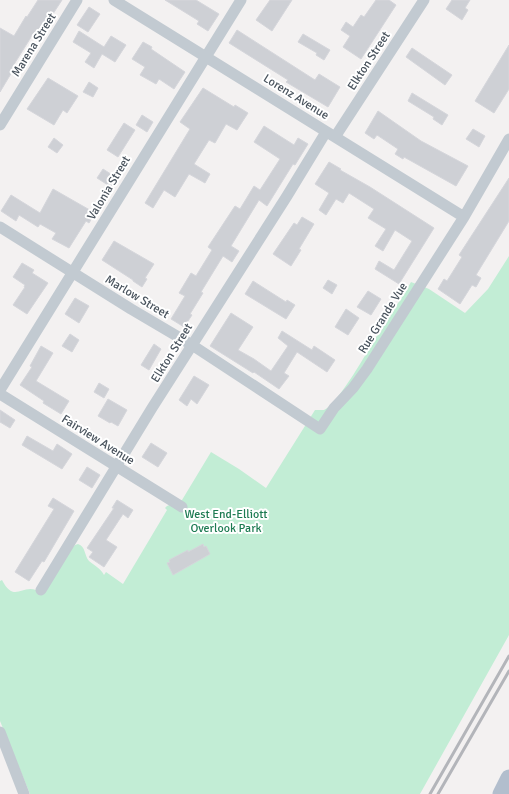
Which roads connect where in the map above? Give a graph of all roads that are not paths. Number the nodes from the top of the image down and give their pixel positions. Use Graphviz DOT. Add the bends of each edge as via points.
graph roads {
  1 [pos="77,0"];
  2 [pos="114,0"];
  3 [pos="241,0"];
  4 [pos="424,0"];
  5 [pos="206,56"];
  6 [pos="0,125"];
  7 [pos="331,134"];
  8 [pos="509,139"];
  9 [pos="464,217"];
  10 [pos="0,227"];
  11 [pos="72,274"];
  12 [pos="192,345"];
  13 [pos="0,390"];
  14 [pos="0,394"];
  15 [pos="320,429"];
  16 [pos="116,467"];
  17 [pos="182,507"];
  18 [pos="41,590"];
  19 [pos="0,732"];
  20 [pos="509,778"];
  21 [pos="24,794"];
  22 [pos="501,794"];
  1 -- 6 [label="street, Marena Street"];
  2 -- 5 [label="street, Lorenz Avenue"];
  3 -- 5 [label="street, Valonia Street"];
  4 -- 7 [label="street, Elkton Street"];
  5 -- 7 [label="street, Lorenz Avenue"];
  5 -- 11 [label="street, Valonia Street"];
  7 -- 9 [label="street, Lorenz Avenue"];
  7 -- 12 [label="street, Elkton Street" via="287,196"];
  8 -- 9 [label="street, Rue Grande Vue"];
  9 -- 15 [label="street, Rue Grande Vue" via="367,369"];
  10 -- 11 [label="street, Marlow Street"];
  11 -- 12 [label="street, Marlow Street"];
  11 -- 13 [label="street, Valonia Street"];
  12 -- 15 [label="street, Marlow Street"];
  12 -- 16 [label="street, Elkton Street"];
  14 -- 16 [label="street, Fairview Avenue"];
  16 -- 17 [label="street, Fairview Avenue"];
  16 -- 18 [label="street, Elkton Street"];
  19 -- 21 [label="street"];
  20 -- 22 [label="main road"];
}
